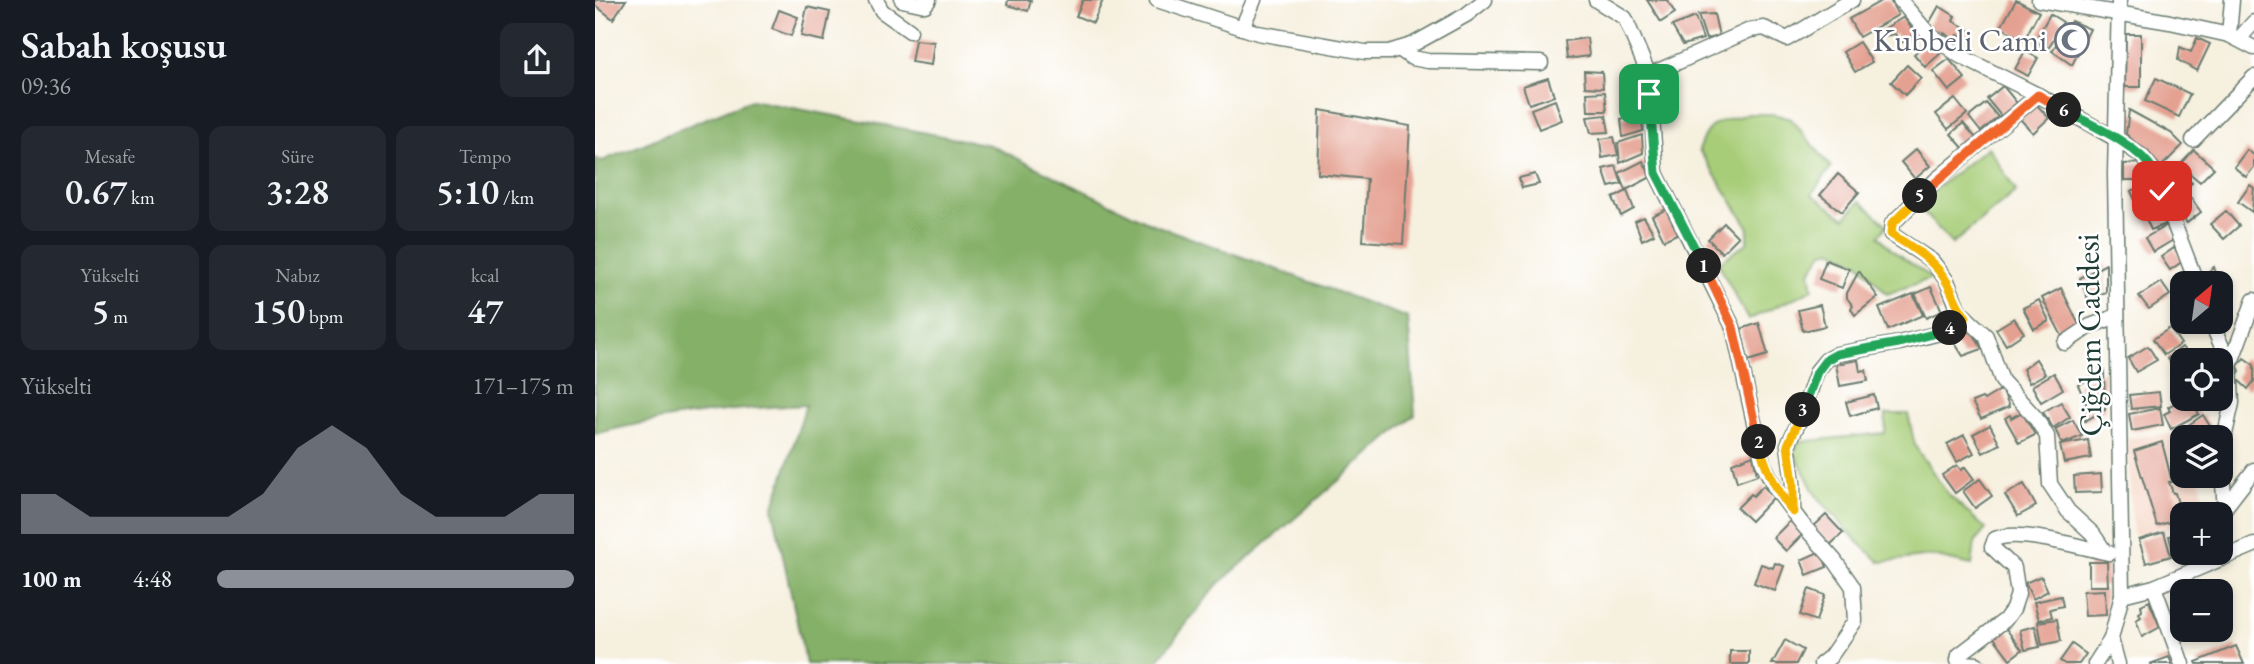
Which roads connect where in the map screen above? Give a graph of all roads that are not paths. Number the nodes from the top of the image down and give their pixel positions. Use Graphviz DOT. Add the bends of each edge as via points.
graph roads {
  1 [pos="876,0"];
  2 [pos="902,0"];
  3 [pos="929,0"];
  4 [pos="1157,0"];
  5 [pos="1254,0"];
  6 [pos="1485,0"];
  7 [pos="1596,0"];
  8 [pos="1852,0"];
  9 [pos="1900,0"];
  10 [pos="2039,0"];
  11 [pos="2232,0"];
  12 [pos="2118,7"];
  13 [pos="2254,22"];
  14 [pos="1242,28"];
  15 [pos="910,31"];
  16 [pos="2234,37"];
  17 [pos="2254,48"];
  18 [pos="1399,49"];
  19 [pos="1541,63"];
  20 [pos="1649,75"];
  21 [pos="2254,77"];
  22 [pos="2038,95"];
  23 [pos="2116,139"];
  24 [pos="2193,140"];
  25 [pos="2192,271"];
  26 [pos="2254,300"];
  27 [pos="2117,316"];
  28 [pos="1966,317"];
  29 [pos="2065,343"];
  30 [pos="2233,357"];
  31 [pos="2254,470"];
  32 [pos="2230,502"];
  33 [pos="1793,512"];
  34 [pos="2254,545"];
  35 [pos="2105,552"];
  36 [pos="2121,555"];
  37 [pos="2197,565"];
  38 [pos="2196,568"];
  39 [pos="2154,587"];
  40 [pos="2122,595"];
  41 [pos="2111,639"];
  42 [pos="1821,664"];
  43 [pos="1977,664"];
  44 [pos="2095,664"];
  45 [pos="2118,664"];
  46 [pos="2182,664"];
  1 -- 15 [label="street" via="882,11"];
  2 -- 3 [label="street" via="925,5"];
  4 -- 14 [label="street"];
  5 -- 14 [label="street"];
  6 -- 18 [label="street" via="1466,15"];
  7 -- 20 [label="street" via="1625,18"];
  8 -- 20 [label="street" via="1787,39 1764,28 1750,30"];
  9 -- 22 [label="street" via="1927,32 1960,56"];
  10 -- 12 [label="street"];
  11 -- 16 [label="street"];
  12 -- 16 [label="street"];
  12 -- 23 [label="street, Çiğdem Caddesi"];
  13 -- 16 [label="street"];
  14 -- 18 [label="street" via="1365,52"];
  16 -- 17 [label="street"];
  18 -- 19 [label="street" via="1428,61"];
  20 -- 33 [label="street" via="1656,173 1733,327 1763,463"];
  21 -- 24 [label="street"];
  22 -- 23 [label="street"];
  22 -- 28 [label="street" via="1936,180 1892,224 1891,234 1932,261"];
  23 -- 25 [label="street" via="2142,156 2154,171"];
  23 -- 27 [label="street, Çiğdem Caddesi"];
  26 -- 30 [label="street"];
  27 -- 29 [label="street" via="2090,326"];
  27 -- 36 [label="street, Çiğdem Caddesi"];
  28 -- 33 [label="street" via="1944,331 1826,360 1788,445"];
  28 -- 35 [label="street" via="1986,336 2002,381 2047,436 2050,484 2067,511"];
  31 -- 32 [label="street"];
  33 -- 42 [label="street" via="1853,587 1855,621"];
  34 -- 38 [label="street"];
  35 -- 36 [label="street"];
  35 -- 43 [label="street" via="2022,535 1995,540 1992,547 2014,568 2018,594 2005,621 1959,655 1958,660"];
  36 -- 40 [label="street, Çiğdem Caddesi"];
  37 -- 38 [label="street"];
  38 -- 39 [label="street"];
  39 -- 40 [label="street"];
  39 -- 46 [label="street"];
  40 -- 41 [label="street, Çiğdem Caddesi"];
  41 -- 44 [label="street, Çiğdem Caddesi"];
  41 -- 45 [label="street"];
}
